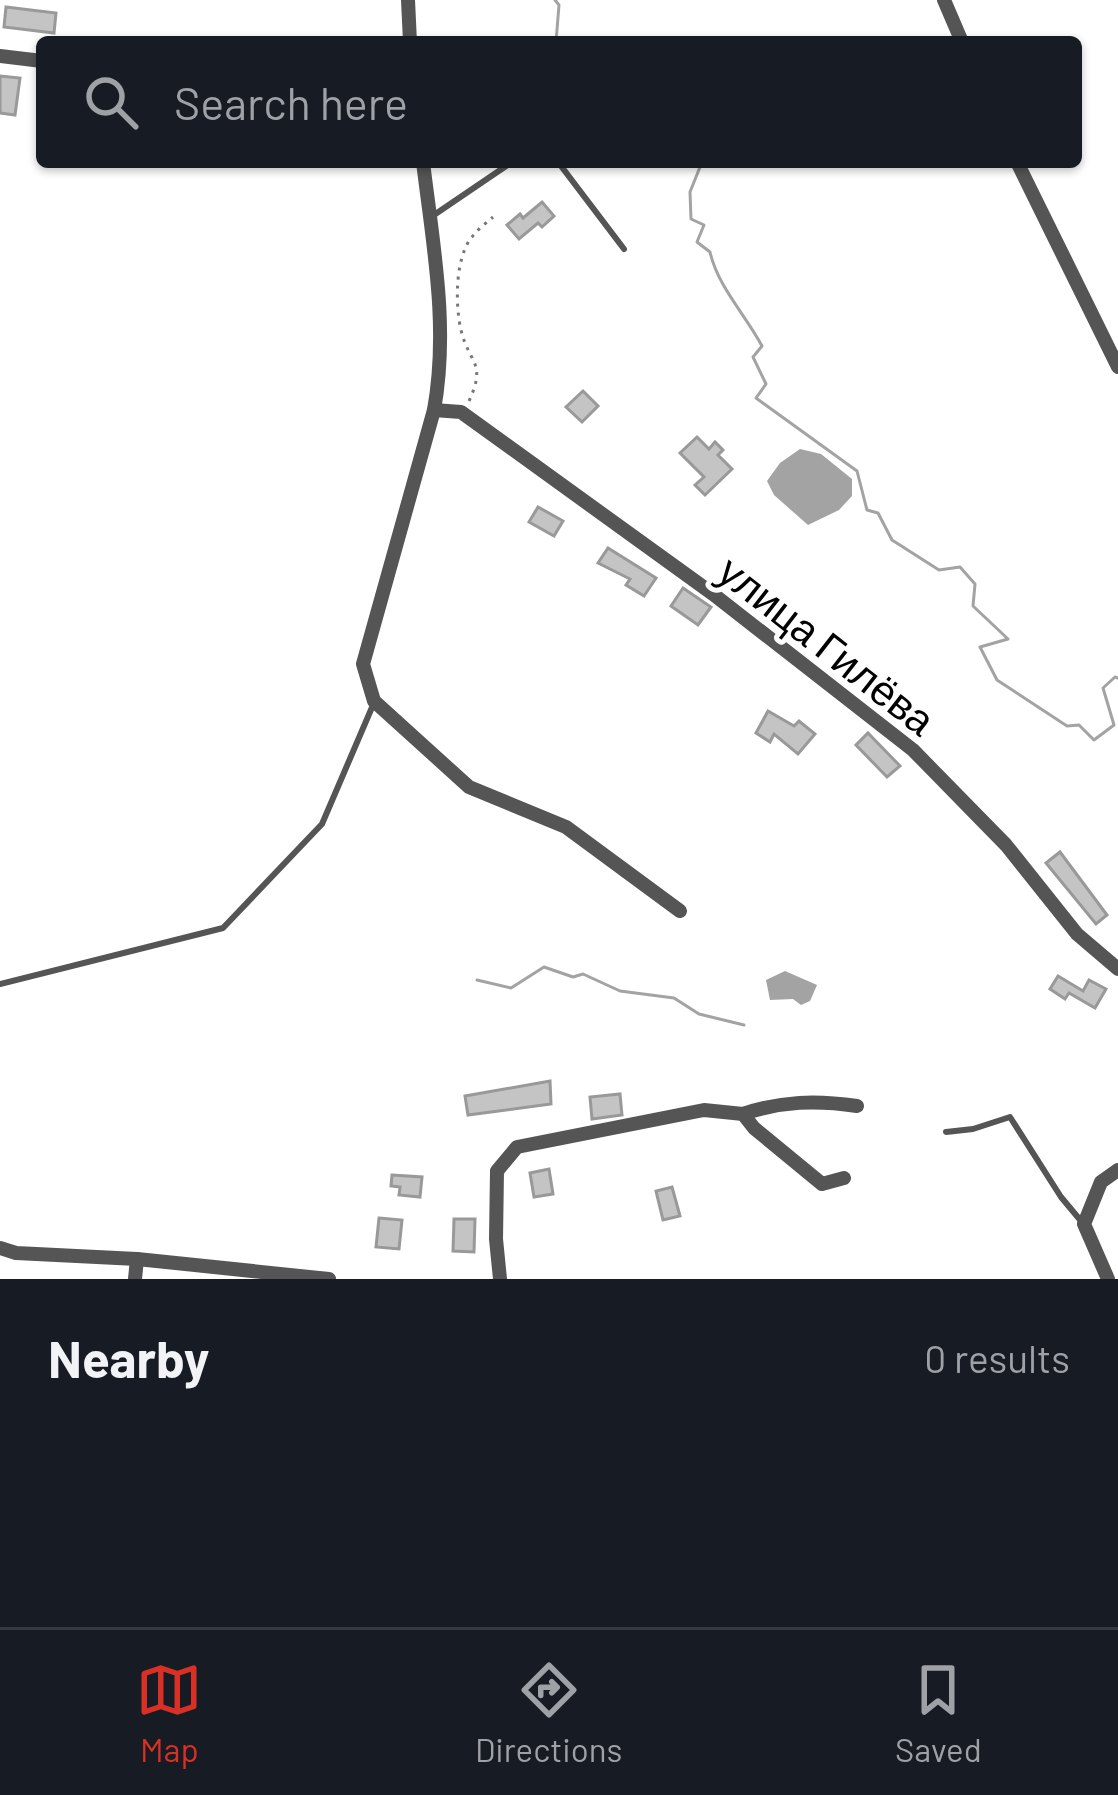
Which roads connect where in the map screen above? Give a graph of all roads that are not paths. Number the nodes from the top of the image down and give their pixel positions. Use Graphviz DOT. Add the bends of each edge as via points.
graph roads {
  1 [pos="408,0"];
  2 [pos="944,0"];
  3 [pos="410,36"];
  4 [pos="959,36"];
  5 [pos="0,56"];
  6 [pos="36,60"];
  7 [pos="424,168"];
  8 [pos="503,168"];
  9 [pos="563,168"];
  10 [pos="1020,168"];
  11 [pos="430,218"];
  12 [pos="624,249"];
  13 [pos="1118,367"];
  14 [pos="434,410"];
  15 [pos="374,701"];
  16 [pos="680,911"];
  17 [pos="1118,969"];
  18 [pos="0,984"];
  19 [pos="857,1106"];
  20 [pos="742,1114"];
  21 [pos="946,1132"];
  22 [pos="1118,1170"];
  23 [pos="844,1178"];
  24 [pos="1084,1224"];
  25 [pos="0,1248"];
  26 [pos="137,1259"];
  27 [pos="135,1279"];
  28 [pos="329,1279"];
  29 [pos="500,1279"];
  30 [pos="1108,1279"];
  1 -- 3 [label="street"];
  2 -- 4 [label="street"];
  5 -- 6 [label="street"];
  7 -- 11 [label="street"];
  8 -- 11 [label="lane"];
  9 -- 12 [label="lane"];
  10 -- 13 [label="street"];
  11 -- 14 [label="street" via="442,322"];
  14 -- 15 [label="street" via="363,664"];
  14 -- 17 [label="street, улица Гилёва" via="461,412 913,750 1006,845 1077,934"];
  15 -- 16 [label="street" via="469,787 566,827"];
  15 -- 18 [label="lane" via="322,824 223,928"];
  19 -- 20 [label="street" via="818,1100"];
  20 -- 23 [label="street" via="822,1184"];
  20 -- 29 [label="street" via="704,1110 517,1147 496,1171"];
  21 -- 24 [label="lane" via="1010,1117"];
  22 -- 24 [label="street" via="1101,1182"];
  24 -- 30 [label="street"];
  25 -- 26 [label="street"];
  26 -- 27 [label="street"];
  26 -- 28 [label="street"];
}
